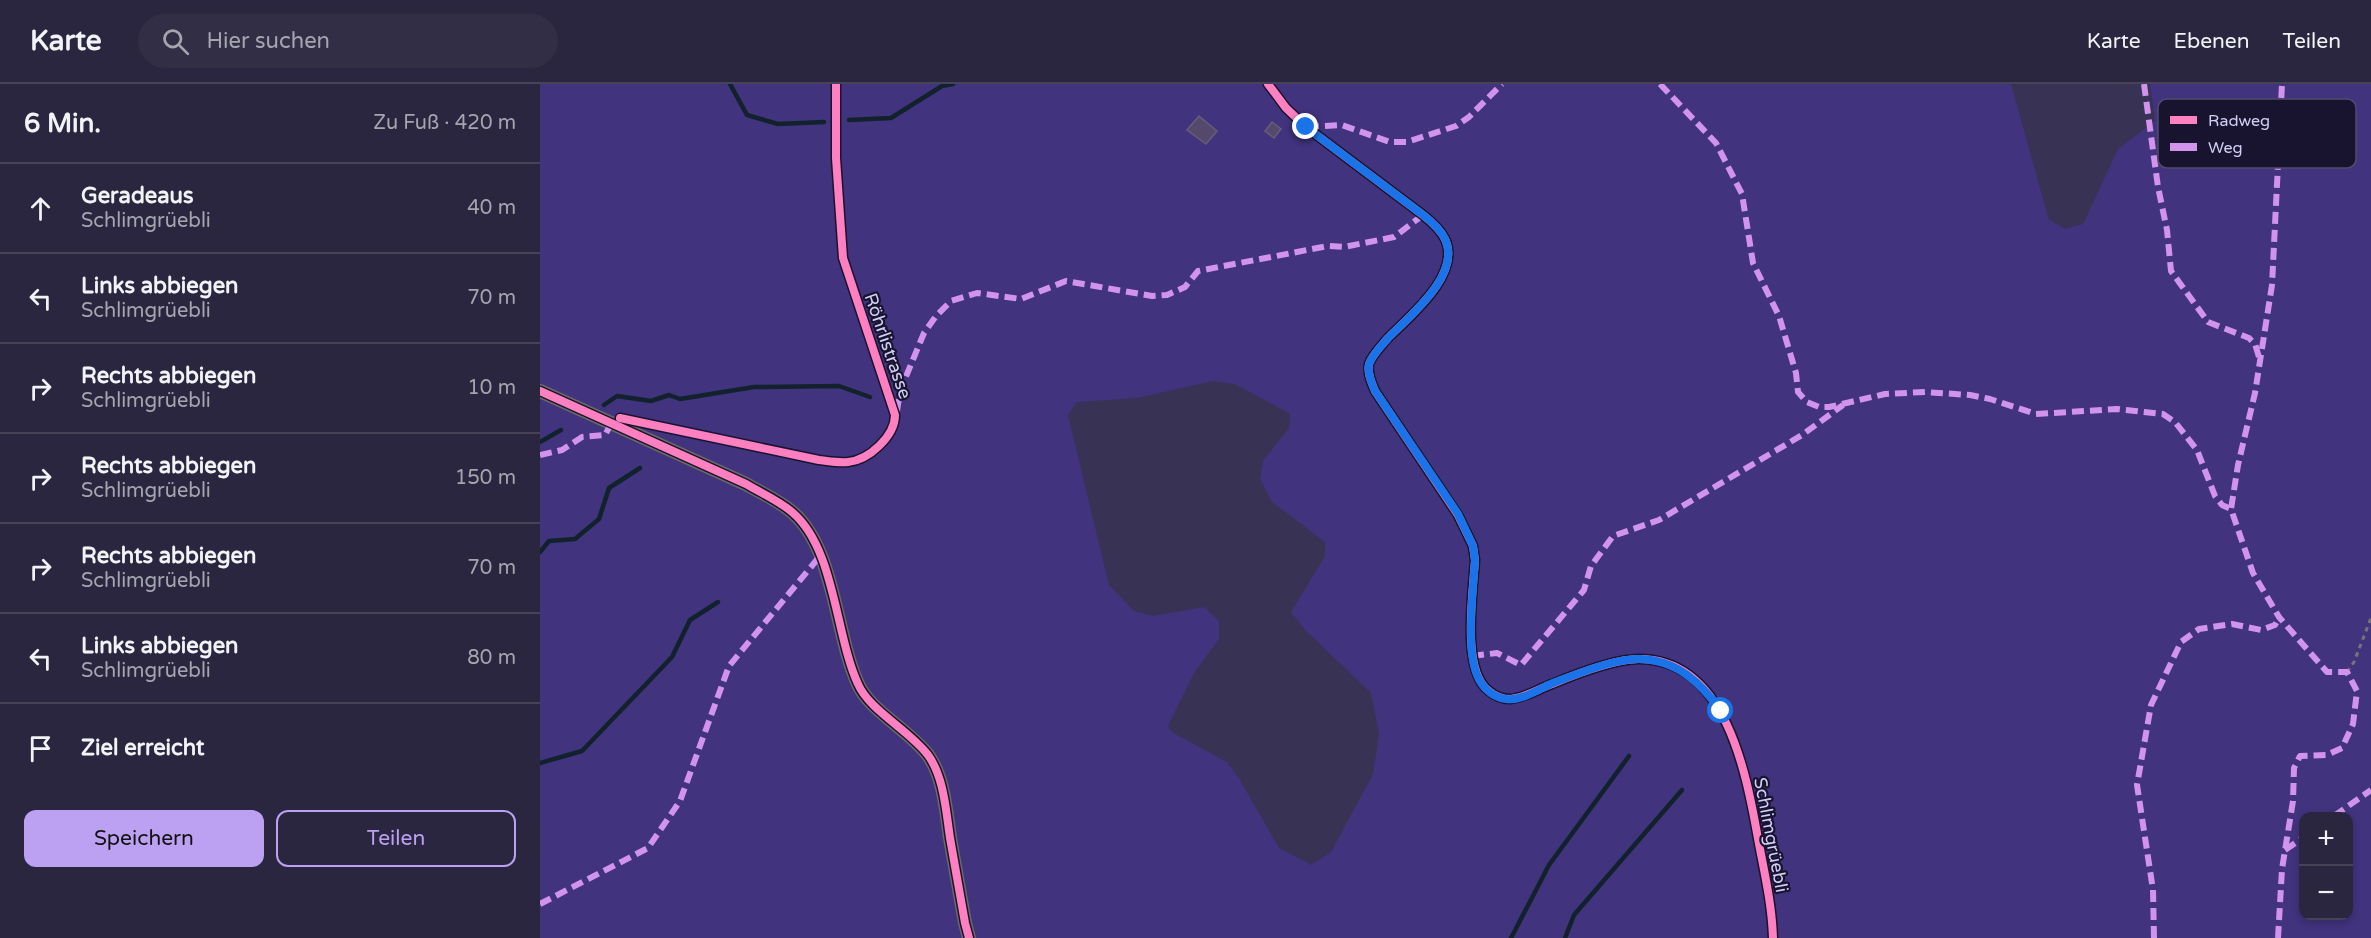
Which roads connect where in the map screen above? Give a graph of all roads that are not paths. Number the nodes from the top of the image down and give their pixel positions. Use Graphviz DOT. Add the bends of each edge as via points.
graph roads {
  1 [pos="836,84"];
  2 [pos="1268,84"];
  3 [pos="540,391"];
  4 [pos="612,422"];
  5 [pos="969,938"];
  6 [pos="1773,938"];
  1 -- 4 [label="lane, Röhrlistrasse" via="843,258 895,424 867,455 849,462 819,460 620,418"];
  2 -- 6 [label="lane, Schlimgrüebli" via="1306,127 1423,215 1446,240 1448,264 1443,276 1380,347 1368,370 1375,391 1458,514 1473,546 1472,656 1480,682 1497,696 1520,698 1593,670 1639,659 1674,666 1692,678 1721,711 1736,747 1749,791"];
  3 -- 4 [label="street"];
  4 -- 5 [label="street" via="778,501 810,532 858,686 916,741 937,772"];
}
